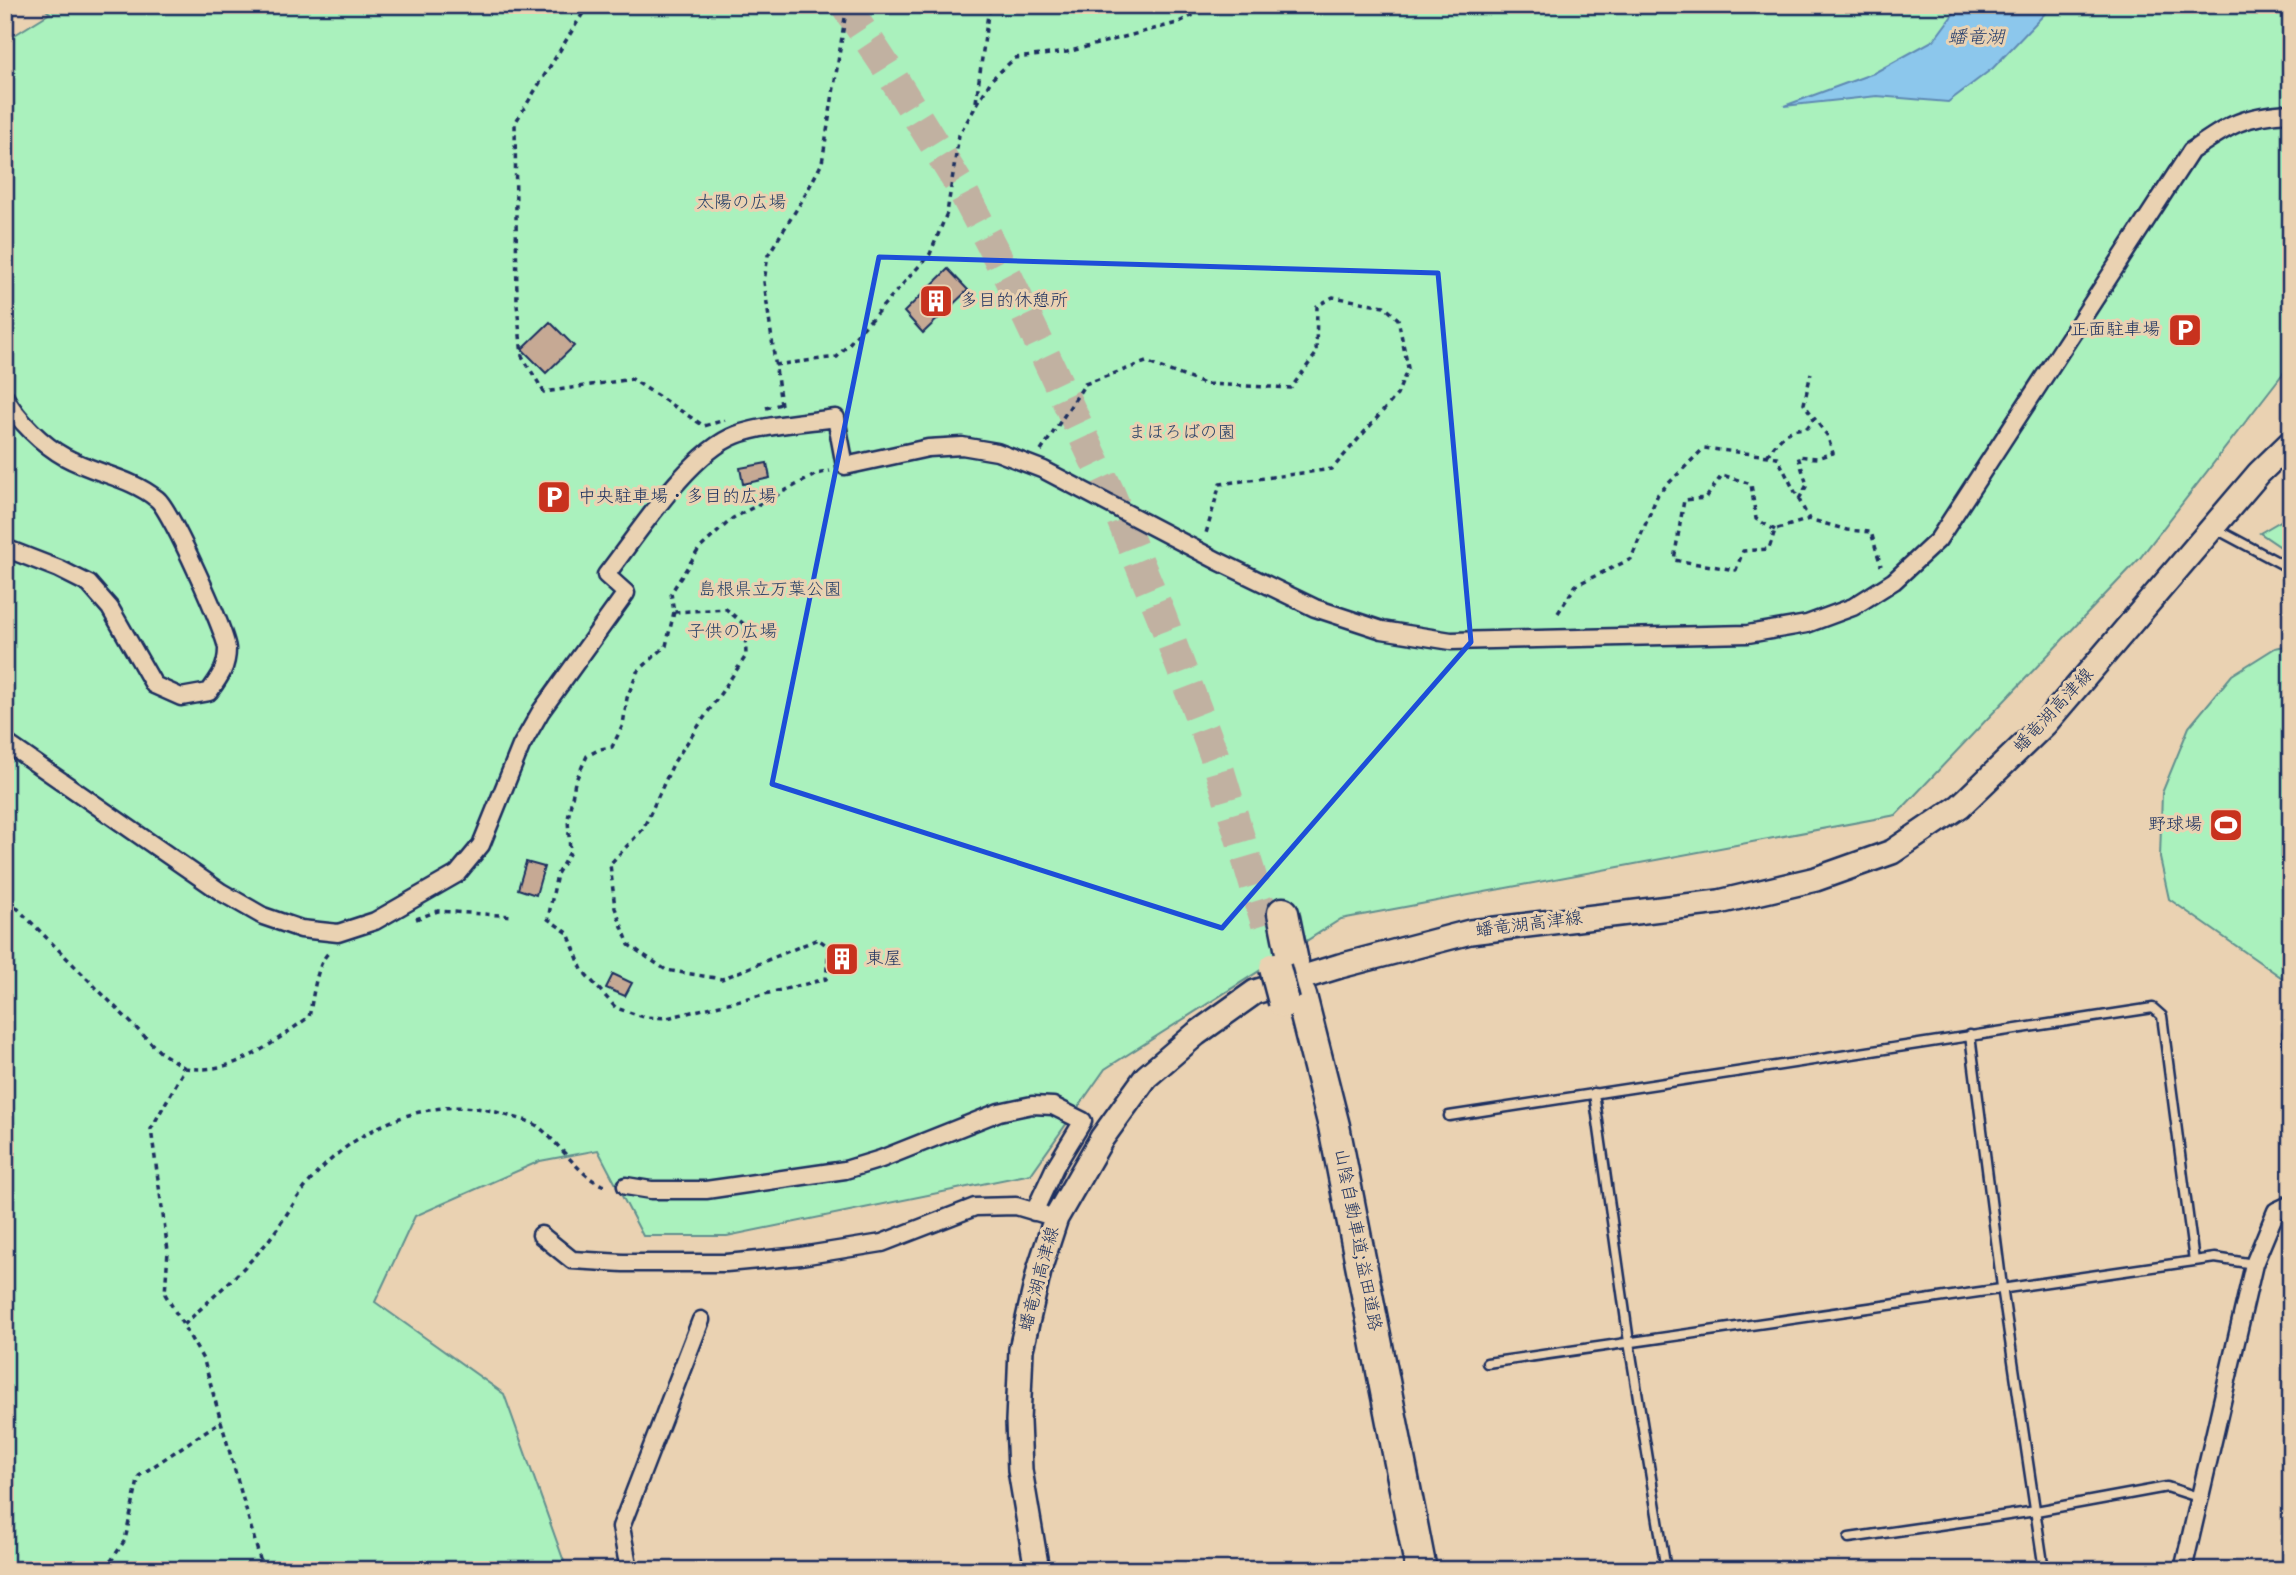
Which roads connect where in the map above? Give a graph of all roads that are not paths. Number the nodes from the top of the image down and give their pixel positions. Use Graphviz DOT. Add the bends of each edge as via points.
graph roads {
  1 [pos="2291,113"];
  2 [pos="5,397"];
  3 [pos="2291,442"];
  4 [pos="2214,528"];
  5 [pos="5,548"];
  6 [pos="2291,569"];
  7 [pos="5,742"];
  8 [pos="1275,919"];
  9 [pos="1293,999"];
  10 [pos="2288,1033"];
  11 [pos="1970,1035"];
  12 [pos="2291,1092"];
  13 [pos="1594,1093"];
  14 [pos="1449,1116"];
  15 [pos="626,1186"];
  16 [pos="2291,1204"];
  17 [pos="1045,1215"];
  18 [pos="541,1235"];
  19 [pos="2194,1261"];
  20 [pos="2254,1264"];
  21 [pos="2003,1287"];
  22 [pos="701,1320"];
  23 [pos="1629,1342"];
  24 [pos="1487,1363"];
  25 [pos="2201,1498"];
  26 [pos="2036,1511"];
  27 [pos="1849,1538"];
  28 [pos="629,1570"];
  29 [pos="1037,1570"];
  30 [pos="1406,1570"];
  31 [pos="1421,1570"];
  32 [pos="1665,1570"];
  33 [pos="2045,1570"];
  34 [pos="2183,1570"];
  1 -- 7 [label="street" via="2260,114 2227,127 2191,151 1938,540 1894,582 1853,607 1807,624 1748,634 1451,641 1382,630 1315,608 1044,470 997,452 962,446 928,448 845,466 836,418 737,434 691,465 606,575 626,593 541,711 521,746 481,845 457,874 374,921 338,933 301,929 262,916"];
  2 -- 5 [label="street" via="36,435 65,457 131,482 159,501 180,533 227,647 224,671 209,692 181,697 155,685 110,608 89,584"];
  3 -- 4 [label="main road, 蟠竜湖高津線"];
  4 -- 6 [label="lane"];
  4 -- 17 [label="main road, 蟠竜湖高津線" via="2045,724 1960,806 1892,852 1816,879 1719,902 1470,932 1255,992 1146,1076"];
  8 -- 9 [label="highway, 山陰自動車道;益田道路"];
  9 -- 30 [label="highway, 山陰自動車道;益田道路"];
  9 -- 31 [label="highway, 山陰自動車道;益田道路" via="1334,1126"];
  10 -- 12 [label="lane"];
  11 -- 13 [label="lane"];
  11 -- 19 [label="lane" via="2153,1008 2162,1016"];
  11 -- 21 [label="lane"];
  13 -- 14 [label="lane"];
  13 -- 23 [label="lane"];
  15 -- 17 [label="street" via="706,1190 845,1170 999,1112 1053,1106 1083,1121 1055,1167"];
  16 -- 20 [label="street" via="2276,1211"];
  17 -- 18 [label="street" via="1016,1206 975,1207 882,1243 726,1263 572,1260"];
  17 -- 29 [label="main road, 蟠竜湖高津線" via="1040,1267 1021,1349 1018,1421 1020,1470"];
  19 -- 20 [label="lane" via="2214,1258"];
  19 -- 21 [label="lane"];
  20 -- 25 [label="street"];
  21 -- 23 [label="lane"];
  21 -- 26 [label="lane"];
  22 -- 28 [label="street" via="621,1527"];
  23 -- 24 [label="lane"];
  23 -- 32 [label="lane"];
  25 -- 26 [label="lane" via="2168,1487"];
  25 -- 34 [label="street"];
  26 -- 27 [label="lane"];
  26 -- 33 [label="lane"];
}
